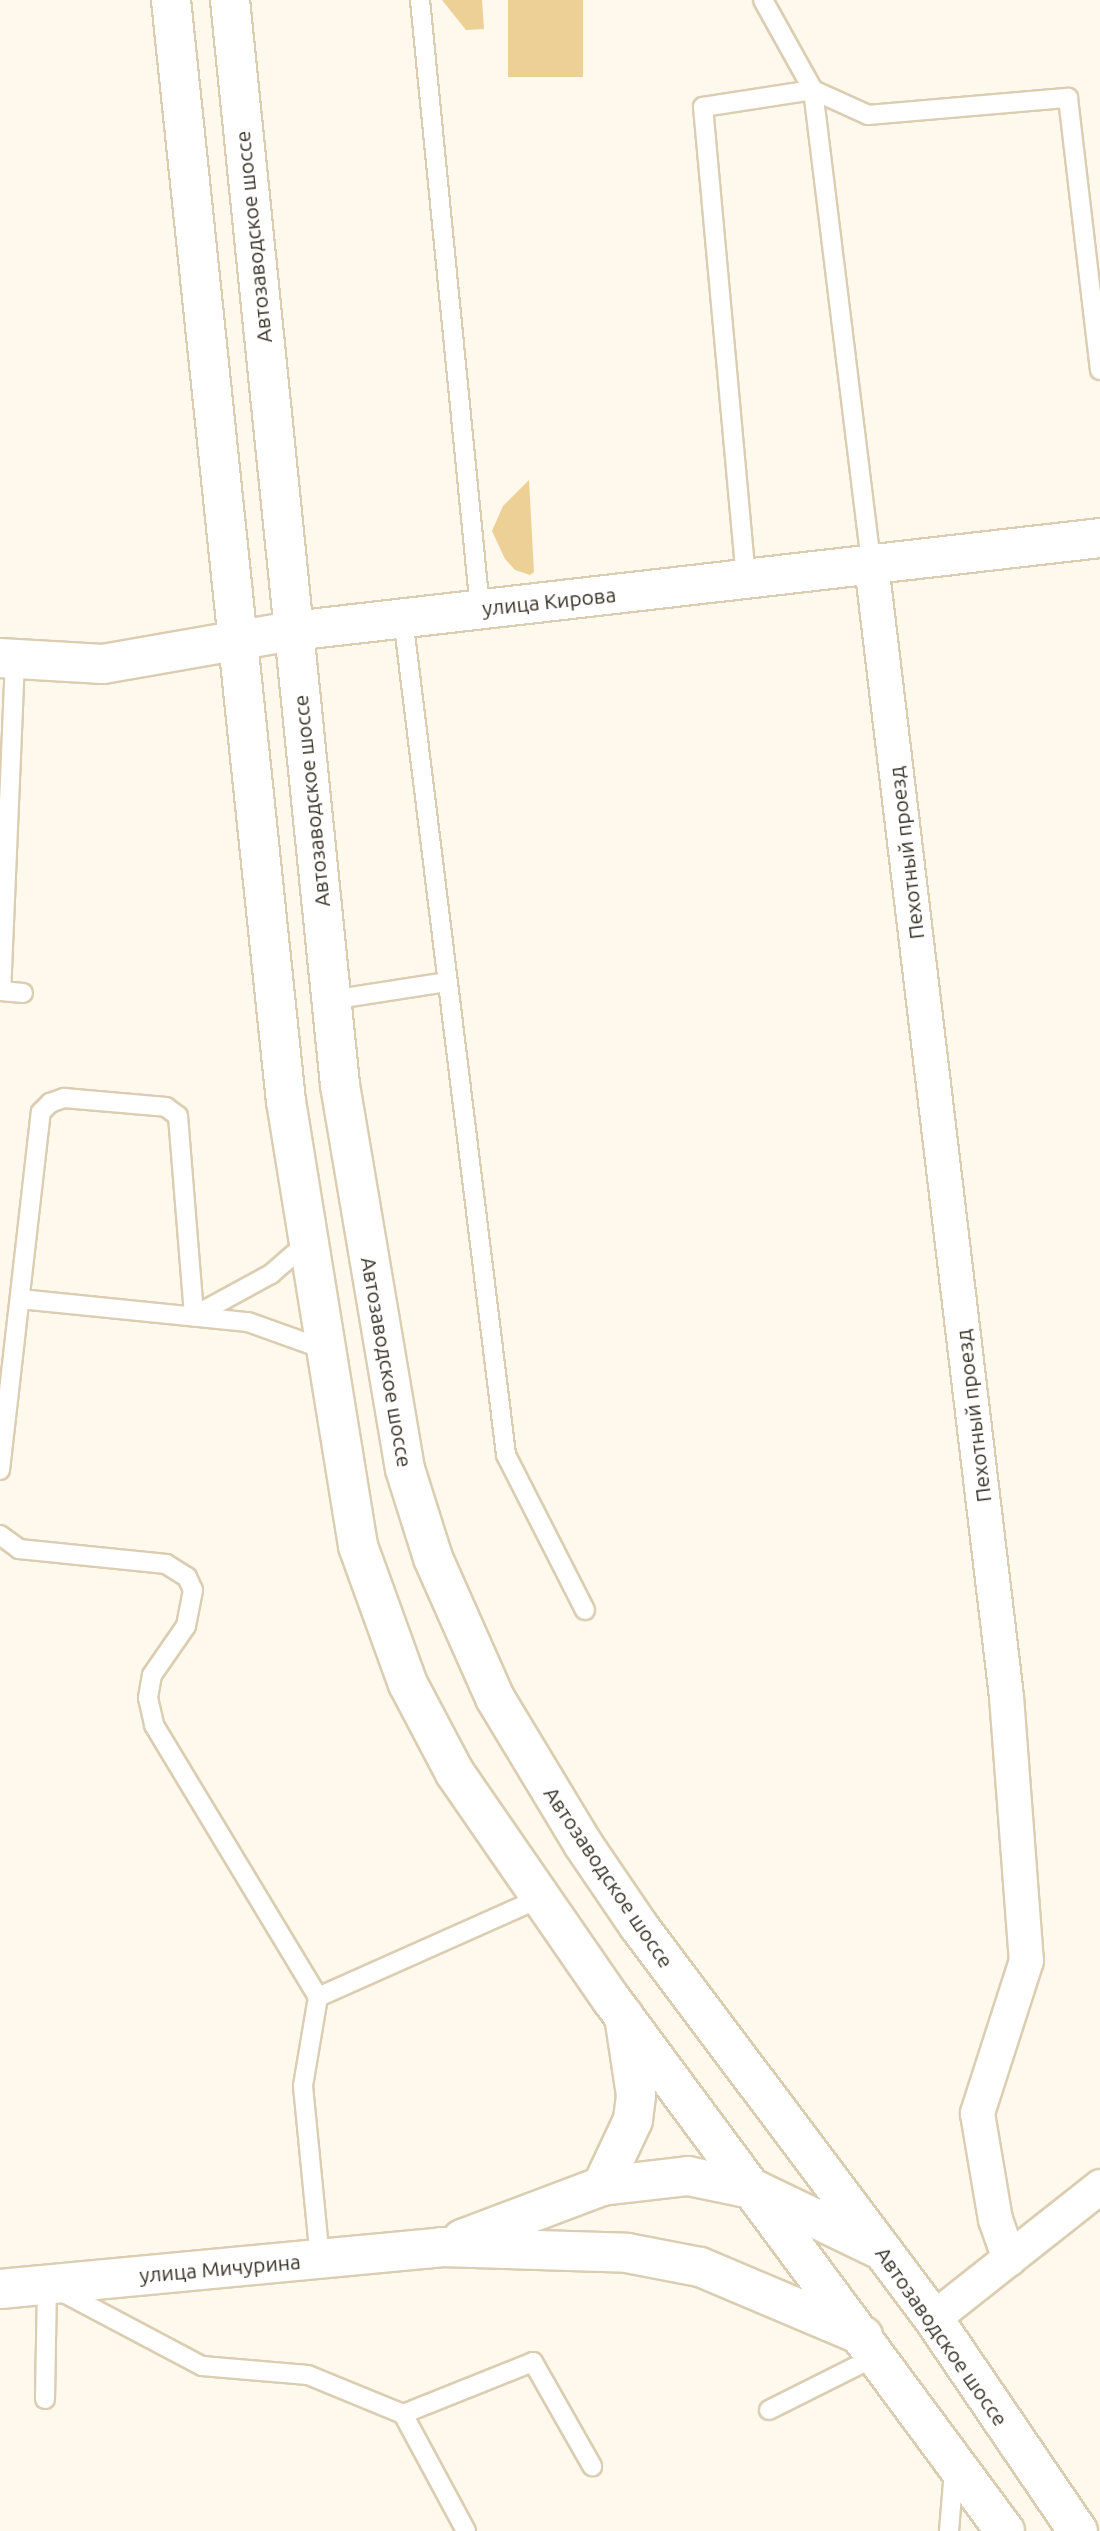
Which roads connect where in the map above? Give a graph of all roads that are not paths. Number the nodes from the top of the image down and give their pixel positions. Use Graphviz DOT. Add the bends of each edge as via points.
graph roads {
  1 [pos="172,0"];
  2 [pos="230,0"];
  3 [pos="420,0"];
  4 [pos="763,0"];
  5 [pos="813,90"];
  6 [pos="1100,370"];
  7 [pos="1100,538"];
  8 [pos="871,564"];
  9 [pos="746,579"];
  10 [pos="480,609"];
  11 [pos="403,618"];
  12 [pos="293,631"];
  13 [pos="237,640"];
  14 [pos="8,659"];
  15 [pos="447,982"];
  16 [pos="23,993"];
  17 [pos="331,1000"];
  18 [pos="308,1242"];
  19 [pos="20,1299"];
  20 [pos="194,1316"];
  21 [pos="326,1350"];
  22 [pos="0,1470"];
  23 [pos="0,1535"];
  24 [pos="585,1610"];
  25 [pos="540,1898"];
  26 [pos="318,1997"];
  27 [pos="624,2016"];
  28 [pos="602,2186"];
  29 [pos="1100,2186"];
  30 [pos="756,2190"];
  31 [pos="441,2246"];
  32 [pos="883,2251"];
  33 [pos="320,2258"];
  34 [pos="1009,2259"];
  35 [pos="47,2284"];
  36 [pos="0,2289"];
  37 [pos="933,2318"];
  38 [pos="870,2346"];
  39 [pos="45,2399"];
  40 [pos="769,2410"];
  41 [pos="403,2414"];
  42 [pos="955,2459"];
  43 [pos="592,2466"];
  44 [pos="466,2531"];
  45 [pos="949,2531"];
  46 [pos="1005,2531"];
  47 [pos="1078,2531"];
  1 -- 13 [label="main road"];
  2 -- 12 [label="main road, Автозаводское шоссе"];
  3 -- 10 [label="lane"];
  4 -- 5 [label="lane"];
  5 -- 6 [label="lane" via="867,115 1068,98"];
  5 -- 8 [label="lane"];
  5 -- 9 [label="lane" via="703,107"];
  7 -- 8 [label="main road, улица Кирова"];
  8 -- 9 [label="main road, улица Кирова"];
  8 -- 34 [label="street, Пехотный проезд" via="1006,1696 1026,1960 976,2113 995,2219"];
  9 -- 10 [label="main road, улица Кирова"];
  10 -- 11 [label="main road, улица Кирова"];
  11 -- 12 [label="main road, улица Кирова"];
  11 -- 15 [label="lane"];
  12 -- 13 [label="main road, улица Кирова"];
  12 -- 17 [label="main road, Автозаводское шоссе"];
  13 -- 14 [label="main road, улица Кирова" via="103,663"];
  13 -- 18 [label="main road" via="286,1101"];
  14 -- 16 [label="lane" via="1,991"];
  15 -- 17 [label="lane"];
  15 -- 24 [label="lane" via="506,1455"];
  17 -- 32 [label="main road, Автозаводское шоссе" via="340,1085 405,1469 467,1642 528,1755 617,1895"];
  18 -- 20 [label="lane" via="271,1275"];
  18 -- 21 [label="main road"];
  19 -- 20 [label="lane"];
  19 -- 20 [label="lane" via="41,1112 64,1098 166,1107 178,1116 182,1128"];
  19 -- 22 [label="lane"];
  20 -- 21 [label="lane" via="264,1326"];
  21 -- 25 [label="main road" via="358,1546 408,1684 455,1773"];
  23 -- 26 [label="lane" via="19,1549 166,1564 187,1577 192,1590 186,1626 152,1675 148,1698 154,1726"];
  25 -- 26 [label="lane"];
  25 -- 27 [label="main road"];
  26 -- 33 [label="lane" via="303,2086"];
  27 -- 28 [label="main road" via="636,2095 633,2120"];
  27 -- 30 [label="main road"];
  28 -- 30 [label="main road, улица Мичурина" via="688,2176"];
  28 -- 31 [label="main road, улица Мичурина"];
  29 -- 34 [label="street"];
  30 -- 32 [label="main road, улица Мичурина"];
  30 -- 38 [label="main road"];
  31 -- 33 [label="main road, улица Мичурина"];
  31 -- 38 [label="main road, улица Мичурина" via="627,2253 699,2267"];
  32 -- 37 [label="main road, Автозаводское шоссе"];
  33 -- 35 [label="main road, улица Мичурина"];
  34 -- 37 [label="street"];
  35 -- 36 [label="main road, улица Мичурина"];
  35 -- 39 [label="lane"];
  35 -- 41 [label="lane" via="202,2366 308,2375"];
  37 -- 47 [label="main road, Автозаводское шоссе"];
  38 -- 40 [label="lane"];
  38 -- 42 [label="main road"];
  41 -- 43 [label="lane" via="533,2362"];
  41 -- 44 [label="lane"];
  42 -- 45 [label="lane"];
  42 -- 46 [label="main road"];
}
